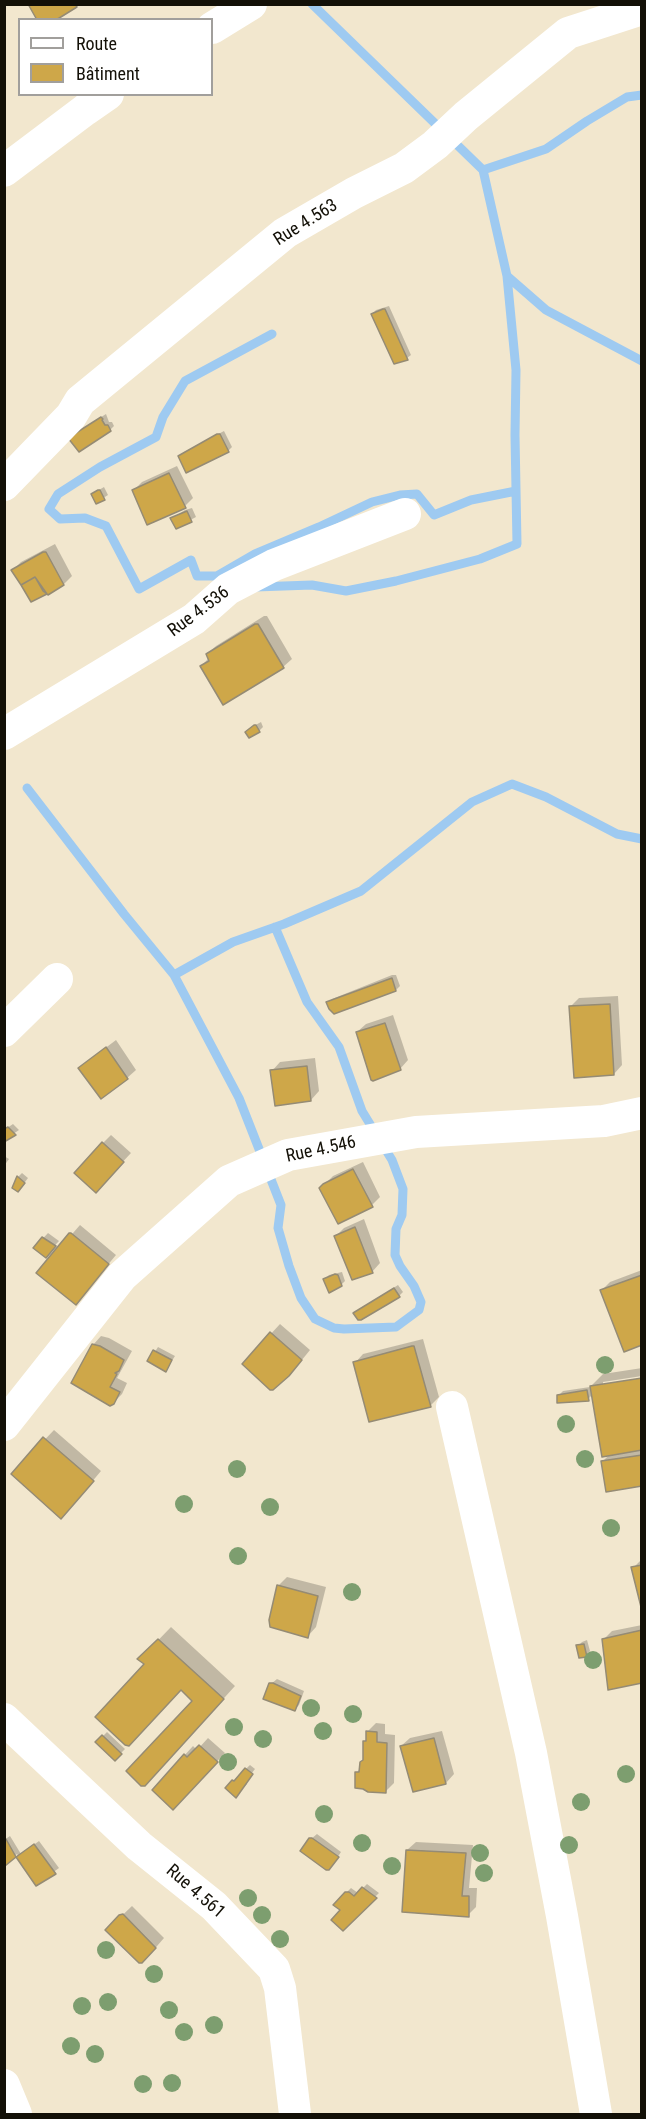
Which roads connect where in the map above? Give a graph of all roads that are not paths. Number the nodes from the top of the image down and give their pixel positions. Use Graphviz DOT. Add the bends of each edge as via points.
graph roads {
  1 [pos="251,4"];
  2 [pos="642,9"];
  3 [pos="213,27"];
  4 [pos="105,96"];
  5 [pos="4,171"];
  6 [pos="4,485"];
  7 [pos="405,514"];
  8 [pos="4,734"];
  9 [pos="57,979"];
  10 [pos="4,1031"];
  11 [pos="642,1113"];
  12 [pos="452,1407"];
  13 [pos="4,1425"];
  14 [pos="4,1719"];
  15 [pos="4,2085"];
  16 [pos="16,2115"];
  17 [pos="294,2115"];
  18 [pos="596,2115"];
  1 -- 3 [label="street"];
  2 -- 6 [label="street, Rue 4.563" via="568,33 412,162 285,233 80,401"];
  4 -- 5 [label="street"];
  7 -- 8 [label="street, Rue 4.536" via="274,565 228,589 194,619"];
  9 -- 10 [label="street"];
  11 -- 13 [label="street, Rue 4.546" via="604,1121 416,1132 288,1155 229,1181 122,1276"];
  12 -- 18 [label="street" via="531,1753"];
  14 -- 17 [label="street, Rue 4.561" via="139,1846 214,1906 274,1969 280,1988"];
  15 -- 16 [label="street"];
}
